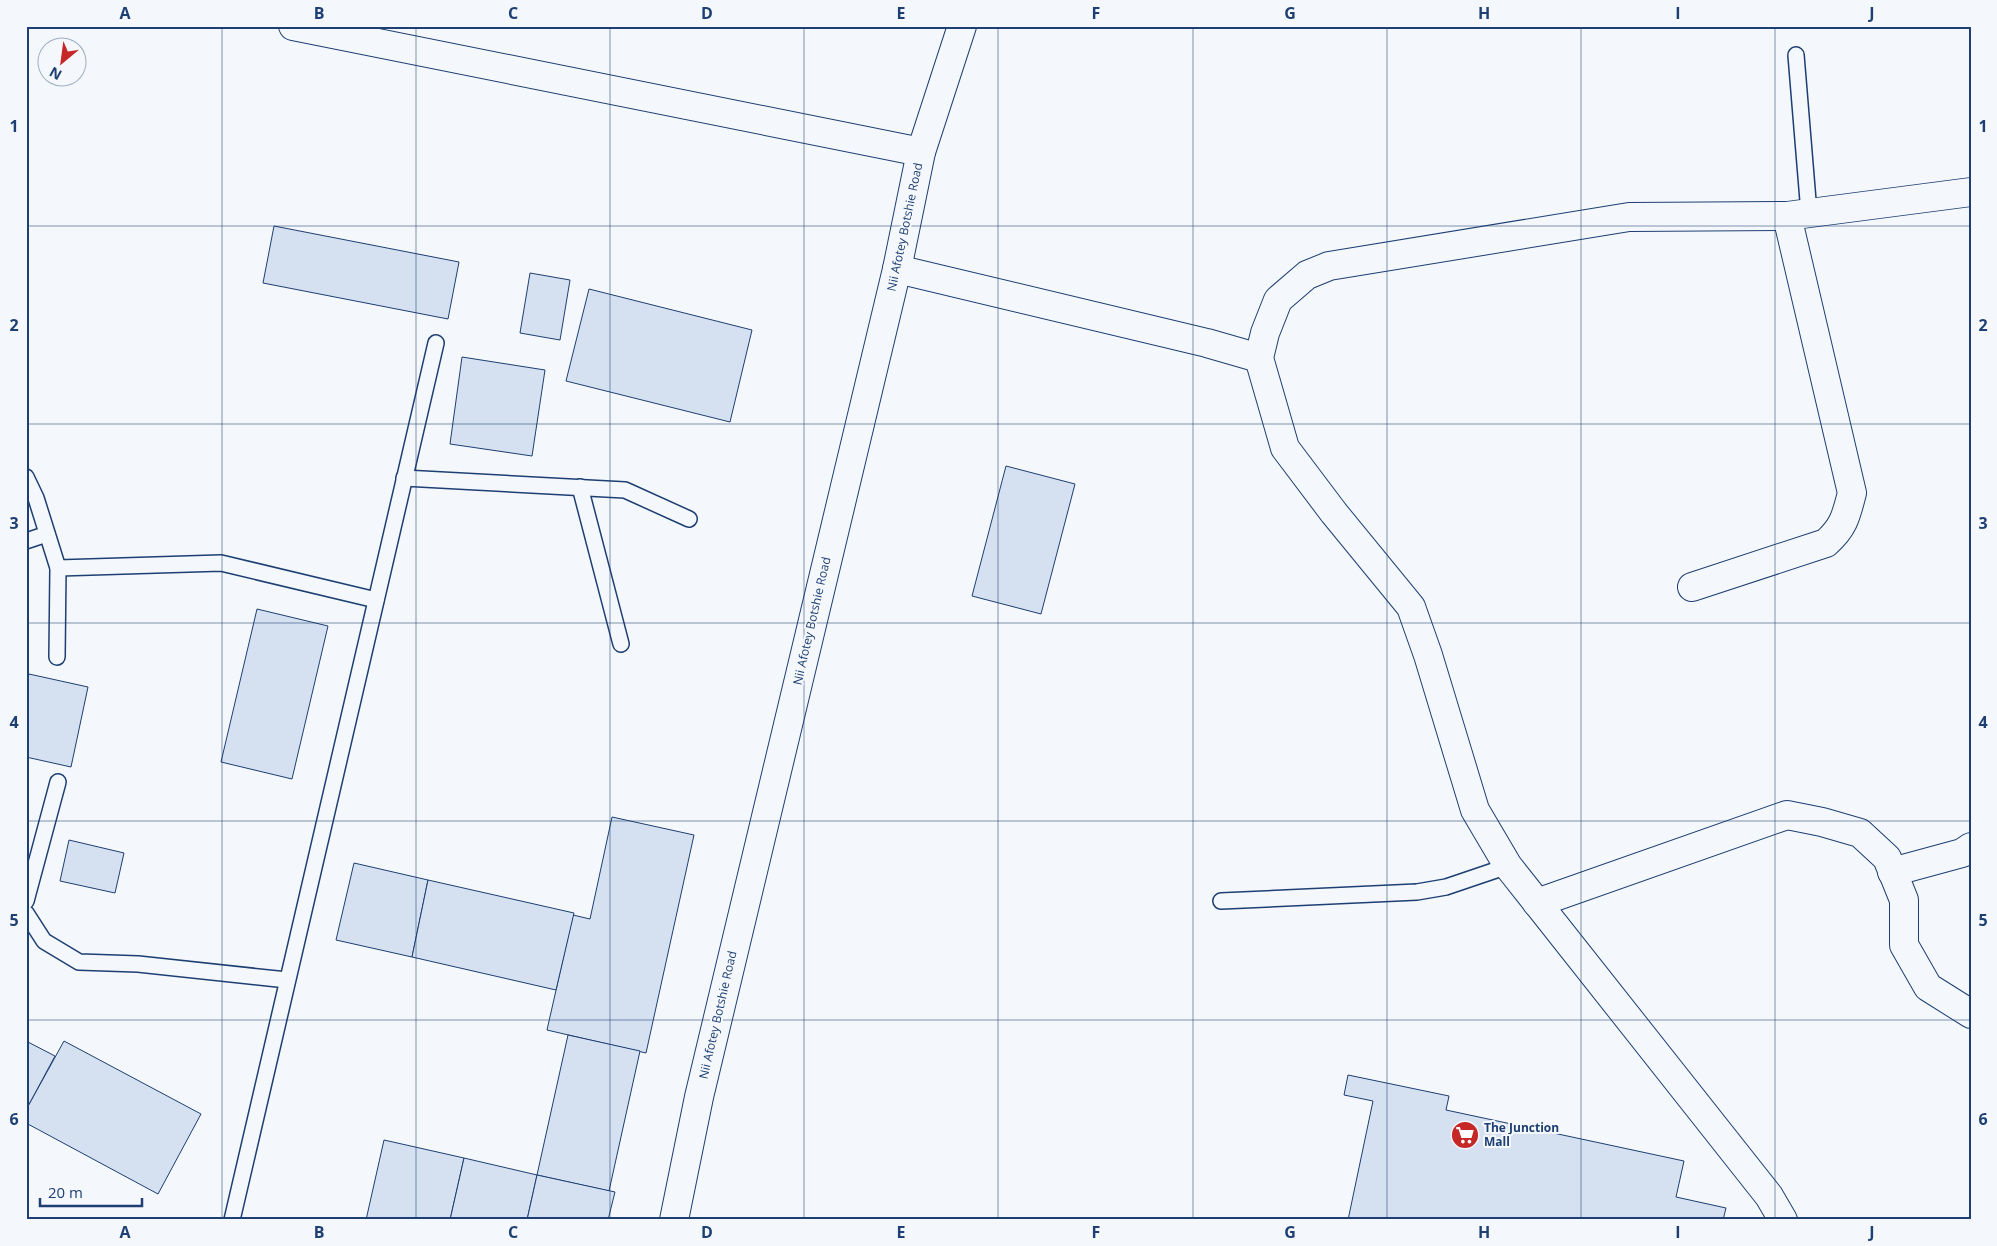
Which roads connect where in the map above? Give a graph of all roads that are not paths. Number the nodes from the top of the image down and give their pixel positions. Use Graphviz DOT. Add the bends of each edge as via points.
graph roads {
  1 [pos="293,26"];
  2 [pos="962,26"];
  3 [pos="1796,55"];
  4 [pos="921,152"];
  5 [pos="1971,192"];
  6 [pos="1798,214"];
  7 [pos="897,270"];
  8 [pos="436,343"];
  9 [pos="1259,358"];
  10 [pos="26,477"];
  11 [pos="404,478"];
  12 [pos="580,487"];
  13 [pos="689,519"];
  14 [pos="47,534"];
  15 [pos="26,541"];
  16 [pos="58,568"];
  17 [pos="1692,587"];
  18 [pos="376,600"];
  19 [pos="622,644"];
  20 [pos="57,658"];
  21 [pos="58,782"];
  22 [pos="1971,847"];
  23 [pos="1508,866"];
  24 [pos="1892,872"];
  25 [pos="26,901"];
  26 [pos="1221,901"];
  27 [pos="1536,903"];
  28 [pos="26,912"];
  29 [pos="286,980"];
  30 [pos="1971,1014"];
  31 [pos="232,1220"];
  32 [pos="674,1220"];
  33 [pos="1783,1220"];
  1 -- 4 [label="street"];
  2 -- 4 [label="street, Nii Afotey Botshie Road"];
  3 -- 6 [label="lane"];
  4 -- 7 [label="street, Nii Afotey Botshie Road"];
  5 -- 6 [label="street"];
  6 -- 9 [label="street" via="1629,217 1329,266 1307,275 1278,300"];
  6 -- 17 [label="street" via="1852,493 1846,517 1839,531 1826,543"];
  7 -- 9 [label="street" via="1197,340"];
  7 -- 32 [label="street, Nii Afotey Botshie Road" via="698,1097"];
  8 -- 11 [label="lane"];
  9 -- 23 [label="street" via="1285,448 1411,608 1475,810"];
  10 -- 14 [label="lane"];
  11 -- 12 [label="lane"];
  11 -- 18 [label="lane"];
  12 -- 13 [label="lane" via="625,490"];
  12 -- 19 [label="lane"];
  14 -- 15 [label="lane"];
  14 -- 16 [label="lane"];
  16 -- 18 [label="lane" via="221,563"];
  16 -- 20 [label="lane"];
  18 -- 29 [label="lane"];
  21 -- 25 [label="lane"];
  22 -- 24 [label="street" via="1962,853"];
  23 -- 26 [label="lane" via="1446,887 1417,892"];
  23 -- 27 [label="street"];
  24 -- 27 [label="street" via="1887,858 1860,833 1787,815"];
  24 -- 30 [label="street" via="1904,900 1904,945 1928,987"];
  27 -- 33 [label="street" via="1769,1196"];
  28 -- 29 [label="lane" via="44,941 79,962 138,964"];
  29 -- 31 [label="lane"];
}
